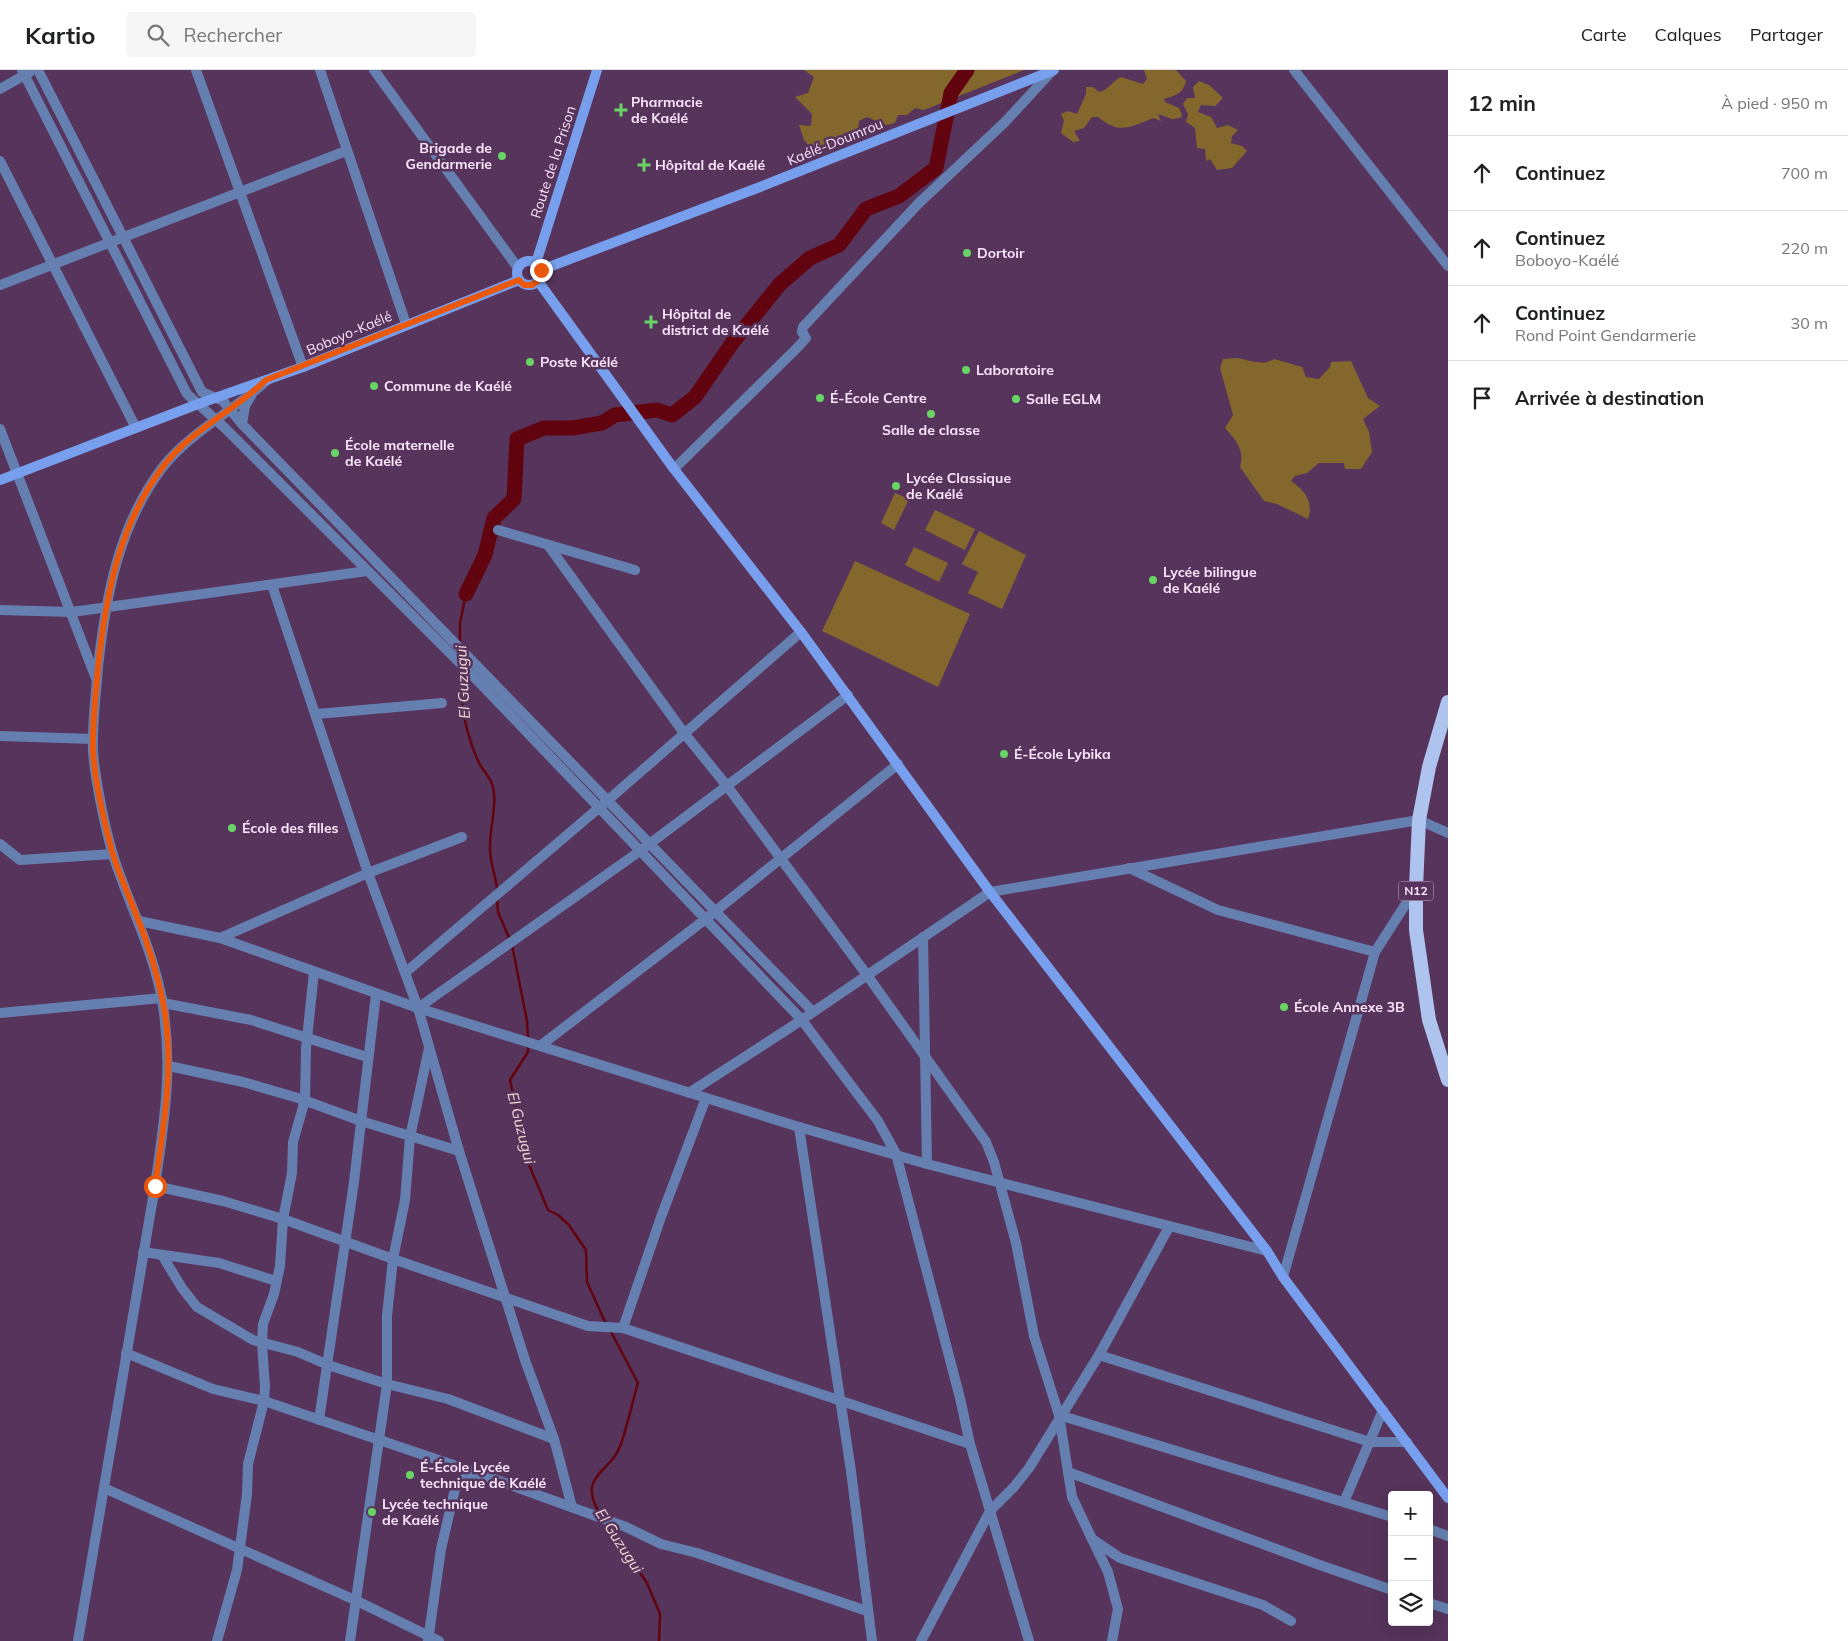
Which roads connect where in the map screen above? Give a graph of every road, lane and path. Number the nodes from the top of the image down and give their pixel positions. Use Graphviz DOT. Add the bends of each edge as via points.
graph roads {
  1 [pos="38,70"];
  2 [pos="196,70"];
  3 [pos="320,70"];
  4 [pos="374,70"];
  5 [pos="597,70"];
  6 [pos="1053,70"];
  7 [pos="1294,70"];
  8 [pos="27,72"];
  9 [pos="0,89"];
  10 [pos="346,151"];
  11 [pos="0,162"];
  12 [pos="240,192"];
  13 [pos="123,237"];
  14 [pos="110,242"];
  15 [pos="53,264"];
  16 [pos="538,266"];
  17 [pos="1448,266"];
  18 [pos="518,268"];
  19 [pos="519,280"];
  20 [pos="538,281"];
  21 [pos="0,285"];
  22 [pos="406,324"];
  23 [pos="302,367"];
  24 [pos="266,380"];
  25 [pos="252,394"];
  26 [pos="217,398"];
  27 [pos="198,404"];
  28 [pos="230,407"];
  29 [pos="216,419"];
  30 [pos="242,424"];
  31 [pos="136,428"];
  32 [pos="0,429"];
  33 [pos="674,469"];
  34 [pos="17,473"];
  35 [pos="0,480"];
  36 [pos="498,530"];
  37 [pos="548,544"];
  38 [pos="635,570"];
  39 [pos="367,571"];
  40 [pos="272,585"];
  41 [pos="105,608"];
  42 [pos="0,610"];
  43 [pos="72,612"];
  44 [pos="801,632"];
  45 [pos="97,681"];
  46 [pos="848,695"];
  47 [pos="1448,702"];
  48 [pos="442,703"];
  49 [pos="316,714"];
  50 [pos="684,733"];
  51 [pos="0,736"];
  52 [pos="93,739"];
  53 [pos="898,764"];
  54 [pos="727,786"];
  55 [pos="608,801"];
  56 [pos="598,808"];
  57 [pos="1419,820"];
  58 [pos="1448,833"];
  59 [pos="462,837"];
  60 [pos="649,843"];
  61 [pos="0,844"];
  62 [pos="640,851"];
  63 [pos="113,854"];
  64 [pos="781,859"];
  65 [pos="1129,868"];
  66 [pos="368,874"];
  67 [pos="1416,888"];
  68 [pos="990,892"];
  69 [pos="715,911"];
  70 [pos="707,918"];
  71 [pos="139,921"];
  72 [pos="220,938"];
  73 [pos="923,938"];
  74 [pos="1375,952"];
  75 [pos="314,972"];
  76 [pos="406,972"];
  77 [pos="866,975"];
  78 [pos="376,994"];
  79 [pos="162,1000"];
  80 [pos="418,1008"];
  81 [pos="813,1012"];
  82 [pos="0,1013"];
  83 [pos="801,1019"];
  84 [pos="308,1037"];
  85 [pos="429,1045"];
  86 [pos="540,1046"];
  87 [pos="924,1056"];
  88 [pos="367,1057"];
  89 [pos="170,1066"];
  90 [pos="1448,1080"];
  91 [pos="690,1093"];
  92 [pos="706,1098"];
  93 [pos="305,1100"];
  94 [pos="361,1121"];
  95 [pos="799,1127"];
  96 [pos="410,1137"];
  97 [pos="460,1151"];
  98 [pos="896,1154"];
  99 [pos="927,1164"];
  100 [pos="999,1183"];
  101 [pos="155,1186"];
  102 [pos="283,1219"];
  103 [pos="1169,1227"];
  104 [pos="344,1241"];
  105 [pos="1266,1251"];
  106 [pos="143,1252"];
  107 [pos="162,1255"];
  108 [pos="393,1259"];
  109 [pos="1284,1277"];
  110 [pos="276,1281"];
  111 [pos="506,1296"];
  112 [pos="623,1328"];
  113 [pos="262,1343"];
  114 [pos="126,1353"];
  115 [pos="1099,1355"];
  116 [pos="328,1366"];
  117 [pos="387,1384"];
  118 [pos="264,1401"];
  119 [pos="841,1402"];
  120 [pos="1383,1410"];
  121 [pos="1060,1415"];
  122 [pos="319,1420"];
  123 [pos="554,1439"];
  124 [pos="378,1441"];
  125 [pos="1370,1442"];
  126 [pos="1407,1442"];
  127 [pos="970,1444"];
  128 [pos="1068,1472"];
  129 [pos="480,1474"];
  130 [pos="104,1488"];
  131 [pos="1448,1498"];
  132 [pos="1344,1502"];
  133 [pos="572,1507"];
  134 [pos="990,1511"];
  135 [pos="1388,1516"];
  136 [pos="1433,1531"];
  137 [pos="1448,1536"];
  138 [pos="1092,1540"];
  139 [pos="240,1549"];
  140 [pos="1388,1589"];
  141 [pos="356,1601"];
  142 [pos="1433,1603"];
  143 [pos="1448,1608"];
  144 [pos="867,1612"];
  145 [pos="1291,1621"];
  146 [pos="428,1639"];
  147 [pos="78,1641"];
  148 [pos="217,1641"];
  149 [pos="350,1641"];
  150 [pos="439,1641"];
  151 [pos="872,1641"];
  152 [pos="921,1641"];
  153 [pos="1029,1641"];
  154 [pos="1112,1641"];
  1 -- 13 [label="street"];
  2 -- 12 [label="street"];
  3 -- 10 [label="street"];
  4 -- 18 [label="street"];
  5 -- 16 [label="main road, Route de la Prison"];
  6 -- 16 [label="main road, Kaélé-Doumrou" via="760,187"];
  6 -- 33 [label="street" via="1005,122 918,204 803,327 806,338 798,347"];
  7 -- 17 [label="street"];
  8 -- 9 [label="street"];
  8 -- 14 [label="street"];
  10 -- 12 [label="street"];
  10 -- 22 [label="street"];
  11 -- 15 [label="street"];
  12 -- 13 [label="street"];
  12 -- 23 [label="street"];
  13 -- 14 [label="street"];
  13 -- 26 [label="street" via="202,392"];
  14 -- 15 [label="street"];
  14 -- 27 [label="street" via="187,394"];
  15 -- 21 [label="street"];
  15 -- 31 [label="street"];
  16 -- 18 [label="main road" via="526,262"];
  16 -- 20 [label="main road"];
  18 -- 19 [label="main road"];
  19 -- 20 [label="main road" via="528,286"];
  19 -- 22 [label="main road, Boboyo-Kaélé"];
  20 -- 33 [label="main road"];
  22 -- 23 [label="main road, Boboyo-Kaélé"];
  23 -- 24 [label="main road, Boboyo-Kaélé"];
  24 -- 25 [label="street"];
  24 -- 26 [label="main road, Boboyo-Kaélé"];
  25 -- 28 [label="street"];
  25 -- 30 [label="street" via="245,406"];
  26 -- 27 [label="main road, Boboyo-Kaélé"];
  26 -- 28 [label="street"];
  27 -- 29 [label="street"];
  27 -- 31 [label="main road"];
  28 -- 29 [label="street"];
  28 -- 30 [label="street"];
  29 -- 39 [label="street"];
  29 -- 41 [label="street" via="168,462 147,491 120,546"];
  30 -- 55 [label="street"];
  31 -- 34 [label="main road"];
  32 -- 34 [label="street"];
  33 -- 44 [label="main road"];
  34 -- 35 [label="main road"];
  34 -- 43 [label="street"];
  36 -- 37 [label="street"];
  37 -- 38 [label="street"];
  37 -- 50 [label="street"];
  39 -- 40 [label="street"];
  39 -- 56 [label="street"];
  40 -- 41 [label="street"];
  40 -- 49 [label="street"];
  41 -- 43 [label="street"];
  41 -- 45 [label="street"];
  42 -- 43 [label="street"];
  43 -- 45 [label="street"];
  44 -- 46 [label="main road"];
  44 -- 50 [label="street"];
  45 -- 52 [label="street"];
  46 -- 53 [label="main road"];
  46 -- 54 [label="street"];
  47 -- 57 [label="highway, N12"];
  48 -- 49 [label="street"];
  49 -- 66 [label="street"];
  50 -- 54 [label="street"];
  50 -- 55 [label="street"];
  51 -- 52 [label="street"];
  52 -- 63 [label="street"];
  53 -- 64 [label="street"];
  53 -- 68 [label="main road"];
  54 -- 60 [label="street"];
  54 -- 64 [label="street"];
  55 -- 56 [label="street"];
  55 -- 60 [label="street"];
  56 -- 62 [label="street"];
  56 -- 76 [label="street"];
  57 -- 58 [label="street"];
  57 -- 65 [label="street"];
  57 -- 67 [label="highway, N12"];
  59 -- 66 [label="street"];
  60 -- 62 [label="street"];
  60 -- 69 [label="street"];
  61 -- 63 [label="street" via="20,860"];
  62 -- 70 [label="street"];
  62 -- 80 [label="street"];
  63 -- 71 [label="street"];
  64 -- 69 [label="street"];
  64 -- 77 [label="street"];
  65 -- 68 [label="street"];
  65 -- 74 [label="street" via="1218,910"];
  66 -- 72 [label="street"];
  66 -- 76 [label="street"];
  67 -- 74 [label="street"];
  67 -- 90 [label="highway, N12" via="1416,930 1429,1020"];
  68 -- 73 [label="street"];
  68 -- 105 [label="main road"];
  69 -- 70 [label="street"];
  69 -- 81 [label="street"];
  70 -- 83 [label="street"];
  70 -- 86 [label="street"];
  71 -- 72 [label="street"];
  71 -- 79 [label="street"];
  72 -- 75 [label="street"];
  73 -- 77 [label="street"];
  73 -- 87 [label="street"];
  74 -- 109 [label="street"];
  75 -- 78 [label="street"];
  75 -- 84 [label="street"];
  76 -- 80 [label="street"];
  77 -- 81 [label="street"];
  77 -- 87 [label="street"];
  78 -- 80 [label="street"];
  78 -- 88 [label="street"];
  79 -- 82 [label="street"];
  79 -- 84 [label="street"];
  79 -- 89 [label="street"];
  80 -- 85 [label="street"];
  80 -- 86 [label="street"];
  81 -- 83 [label="street"];
  83 -- 91 [label="street"];
  83 -- 98 [label="street" via="878,1121"];
  84 -- 88 [label="street"];
  84 -- 93 [label="street"];
  85 -- 96 [label="street"];
  85 -- 97 [label="street"];
  86 -- 91 [label="street"];
  87 -- 99 [label="street"];
  87 -- 100 [label="street" via="986,1142"];
  88 -- 94 [label="street"];
  89 -- 93 [label="street"];
  89 -- 101 [label="street"];
  91 -- 92 [label="street"];
  92 -- 95 [label="street"];
  92 -- 112 [label="street"];
  93 -- 94 [label="street"];
  93 -- 102 [label="street" via="295,1129 292,1173"];
  94 -- 96 [label="street"];
  94 -- 104 [label="street"];
  95 -- 98 [label="street"];
  95 -- 119 [label="street"];
  96 -- 97 [label="street"];
  96 -- 108 [label="street" via="405,1200"];
  97 -- 111 [label="street"];
  98 -- 99 [label="street"];
  98 -- 127 [label="street"];
  99 -- 100 [label="street"];
  100 -- 103 [label="street"];
  100 -- 121 [label="street" via="1016,1243 1034,1336"];
  101 -- 102 [label="street"];
  101 -- 106 [label="street"];
  102 -- 104 [label="street"];
  102 -- 110 [label="street" via="282,1259"];
  103 -- 105 [label="street"];
  103 -- 115 [label="street"];
  104 -- 108 [label="street"];
  104 -- 116 [label="street"];
  105 -- 109 [label="main road"];
  106 -- 107 [label="street"];
  106 -- 114 [label="street"];
  107 -- 110 [label="street" via="220,1264"];
  107 -- 113 [label="street" via="197,1307"];
  108 -- 111 [label="street"];
  108 -- 117 [label="street" via="387,1316"];
  109 -- 120 [label="main road"];
  110 -- 113 [label="street" via="263,1324"];
  111 -- 112 [label="street" via="588,1326"];
  111 -- 123 [label="street"];
  112 -- 119 [label="street"];
  113 -- 116 [label="street" via="298,1352"];
  113 -- 118 [label="street"];
  114 -- 118 [label="street" via="220,1391"];
  114 -- 130 [label="street"];
  115 -- 121 [label="street"];
  115 -- 125 [label="street"];
  116 -- 117 [label="street"];
  116 -- 122 [label="street"];
  117 -- 123 [label="street" via="453,1401"];
  117 -- 124 [label="street"];
  118 -- 122 [label="street"];
  118 -- 139 [label="street" via="248,1464"];
  119 -- 127 [label="street"];
  119 -- 144 [label="street"];
  120 -- 125 [label="street"];
  120 -- 126 [label="main road"];
  121 -- 128 [label="street"];
  121 -- 132 [label="street"];
  121 -- 134 [label="street" via="1029,1468"];
  122 -- 124 [label="street"];
  123 -- 133 [label="street"];
  124 -- 129 [label="street"];
  124 -- 141 [label="street"];
  125 -- 126 [label="street"];
  125 -- 132 [label="street"];
  126 -- 131 [label="main road"];
  127 -- 134 [label="street"];
  128 -- 138 [label="street" via="1072,1497"];
  128 -- 140 [label="street"];
  129 -- 133 [label="street"];
  129 -- 146 [label="street" via="464,1479 455,1489 441,1549"];
  130 -- 139 [label="street"];
  130 -- 147 [label="street"];
  132 -- 135 [label="street"];
  133 -- 144 [label="street" via="661,1544 697,1553"];
  134 -- 152 [label="street"];
  134 -- 153 [label="street"];
  136 -- 137 [label="street"];
  138 -- 145 [label="street" via="1120,1558 1263,1605"];
  138 -- 154 [label="street" via="1108,1572 1118,1609"];
  139 -- 141 [label="street"];
  139 -- 148 [label="street" via="236,1577"];
  141 -- 146 [label="street"];
  141 -- 149 [label="street"];
  142 -- 143 [label="street"];
  144 -- 151 [label="street"];
  146 -- 150 [label="street"];
}
